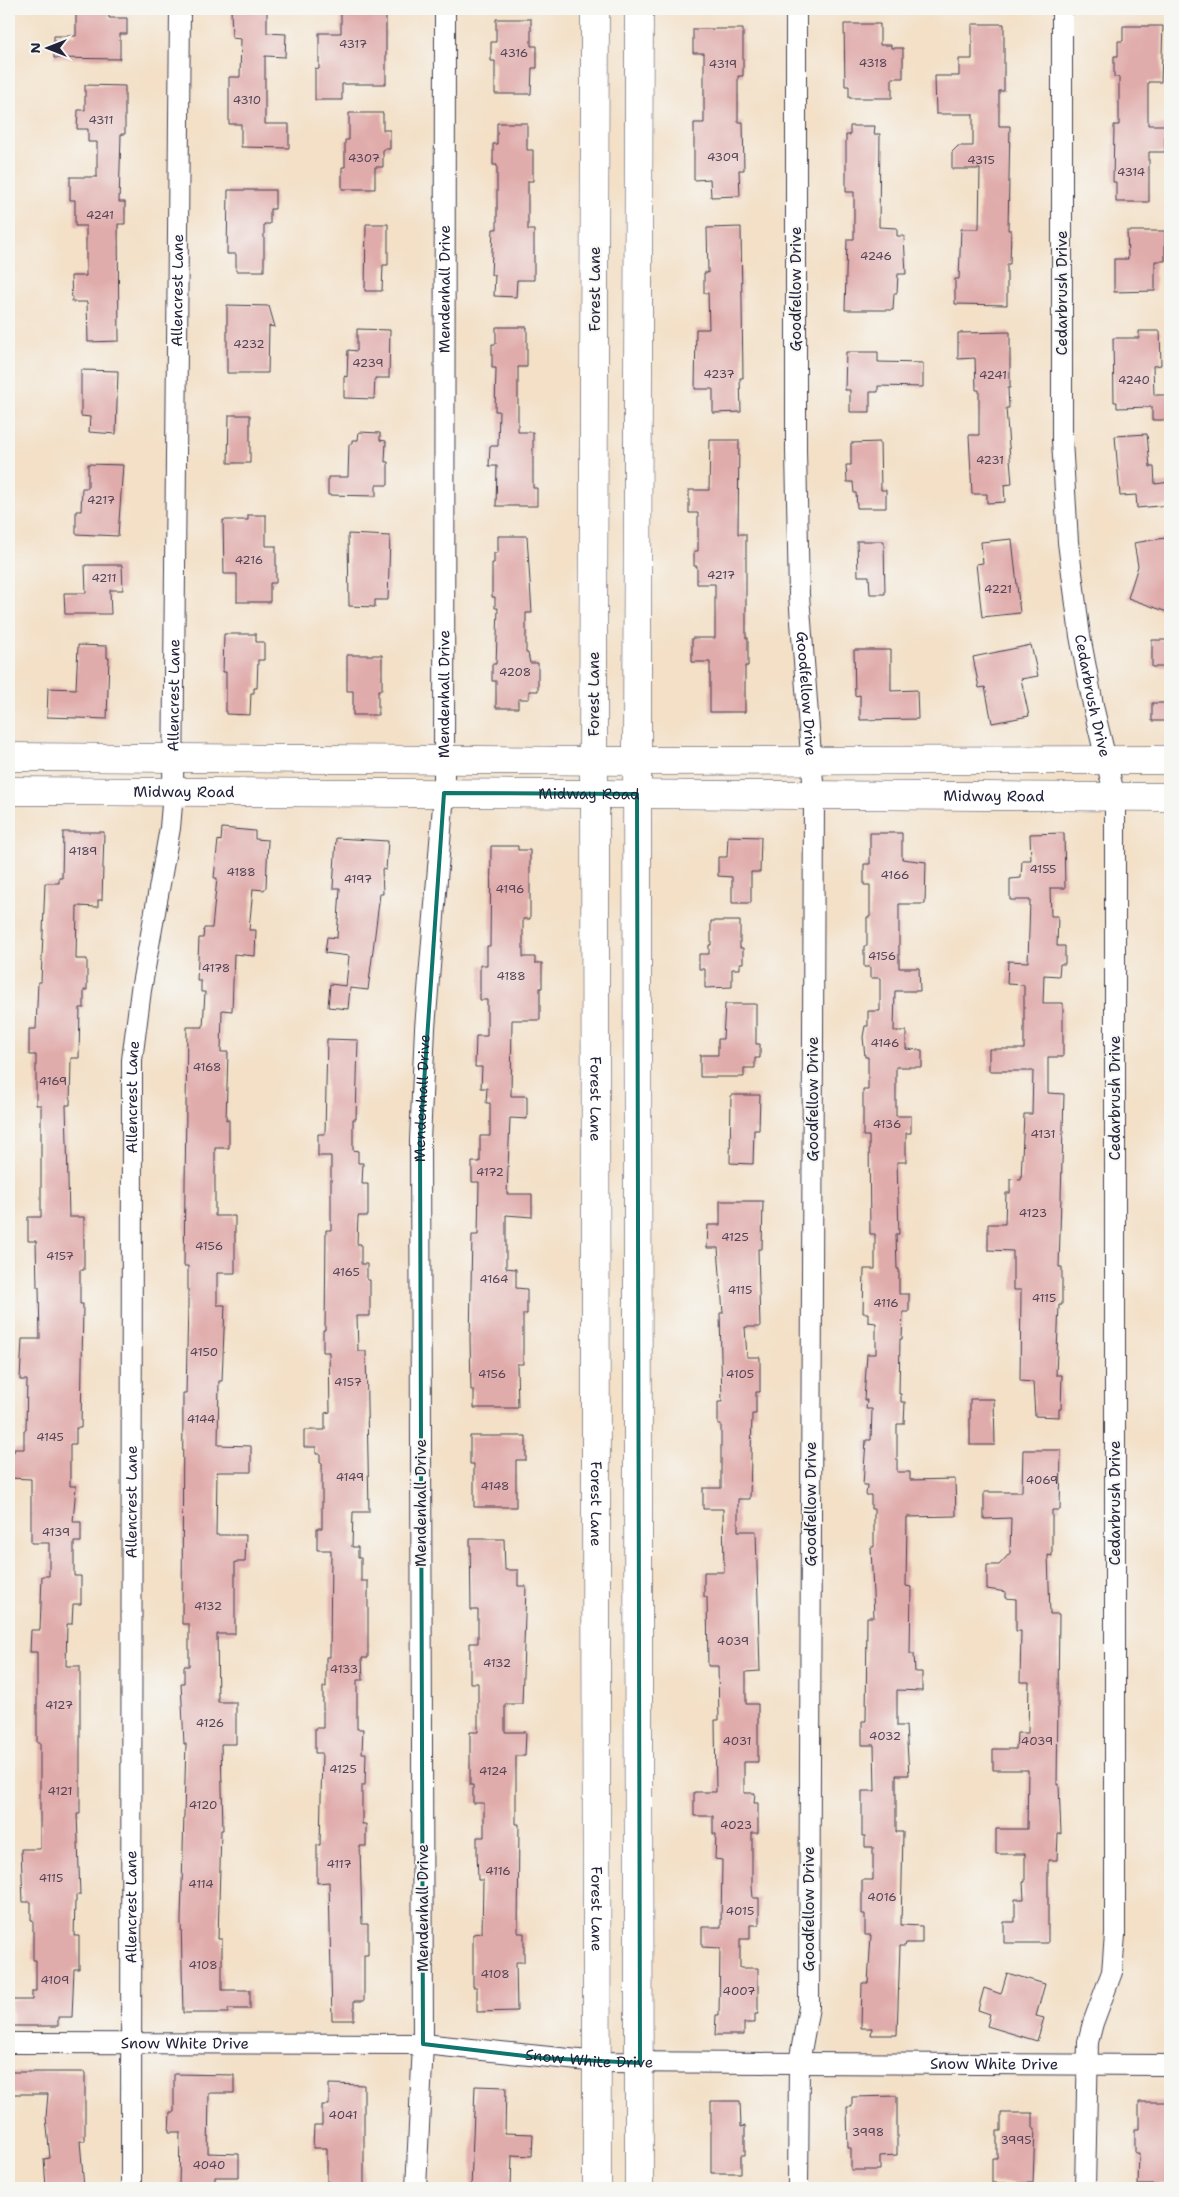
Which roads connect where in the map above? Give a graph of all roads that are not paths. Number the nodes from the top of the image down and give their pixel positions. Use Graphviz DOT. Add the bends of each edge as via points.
graph roads {
  1 [pos="180,9"];
  2 [pos="445,9"];
  3 [pos="595,9"];
  4 [pos="639,9"];
  5 [pos="796,9"];
  6 [pos="1062,9"];
  7 [pos="9,757"];
  8 [pos="174,757"];
  9 [pos="444,760"];
  10 [pos="1106,760"];
  11 [pos="1170,760"];
  12 [pos="593,761"];
  13 [pos="637,761"];
  14 [pos="811,761"];
  15 [pos="9,791"];
  16 [pos="173,792"];
  17 [pos="444,793"];
  18 [pos="595,794"];
  19 [pos="637,794"];
  20 [pos="814,795"];
  21 [pos="1115,797"];
  22 [pos="1170,797"];
  23 [pos="9,2043"];
  24 [pos="132,2044"];
  25 [pos="423,2044"];
  26 [pos="598,2062"];
  27 [pos="640,2063"];
  28 [pos="799,2063"];
  29 [pos="1086,2064"];
  30 [pos="1170,2065"];
  31 [pos="131,2188"];
  32 [pos="416,2188"];
  33 [pos="597,2188"];
  34 [pos="639,2188"];
  35 [pos="798,2188"];
  36 [pos="1085,2188"];
  1 -- 8 [label="street, Allencrest Lane"];
  2 -- 9 [label="street, Mendenhall Drive"];
  3 -- 12 [label="main road, Forest Lane"];
  4 -- 13 [label="main road"];
  5 -- 14 [label="street, Goodfellow Drive" via="796,451 799,595"];
  6 -- 10 [label="street, Cedarbrush Drive" via="1062,430 1068,542 1080,636"];
  7 -- 8 [label="main road"];
  8 -- 9 [label="main road"];
  8 -- 16 [label="street, Allencrest Lane"];
  9 -- 12 [label="main road"];
  9 -- 17 [label="street, Mendenhall Drive"];
  10 -- 11 [label="main road"];
  10 -- 14 [label="main road"];
  10 -- 21 [label="street, Cedarbrush Drive"];
  12 -- 13 [label="main road"];
  12 -- 18 [label="main road, Forest Lane"];
  13 -- 14 [label="main road"];
  13 -- 19 [label="main road"];
  14 -- 20 [label="street, Goodfellow Drive"];
  15 -- 16 [label="main road, Midway Road"];
  16 -- 17 [label="main road, Midway Road"];
  16 -- 24 [label="street, Allencrest Lane" via="132,1060"];
  17 -- 18 [label="main road, Midway Road"];
  17 -- 25 [label="street, Mendenhall Drive" via="425,1028 420,1141"];
  18 -- 19 [label="main road, Midway Road"];
  18 -- 26 [label="main road, Forest Lane"];
  19 -- 20 [label="main road, Midway Road"];
  19 -- 27 [label="main road"];
  20 -- 21 [label="main road, Midway Road"];
  20 -- 28 [label="street, Goodfellow Drive" via="809,2007"];
  21 -- 22 [label="main road, Midway Road"];
  21 -- 29 [label="street, Cedarbrush Drive" via="1115,1935 1112,1972 1093,2023"];
  23 -- 24 [label="street, Snow White Drive"];
  24 -- 25 [label="street, Snow White Drive"];
  24 -- 31 [label="street, Allencrest Lane"];
  25 -- 26 [label="street, Snow White Drive"];
  25 -- 32 [label="street, Mendenhall Drive"];
  26 -- 27 [label="street, Snow White Drive"];
  26 -- 33 [label="main road, Forest Lane"];
  27 -- 28 [label="street, Snow White Drive"];
  27 -- 34 [label="main road"];
  28 -- 29 [label="street, Snow White Drive"];
  28 -- 35 [label="street, Goodfellow Drive"];
  29 -- 30 [label="street, Snow White Drive"];
  29 -- 36 [label="street, Cedarbrush Drive"];
}
